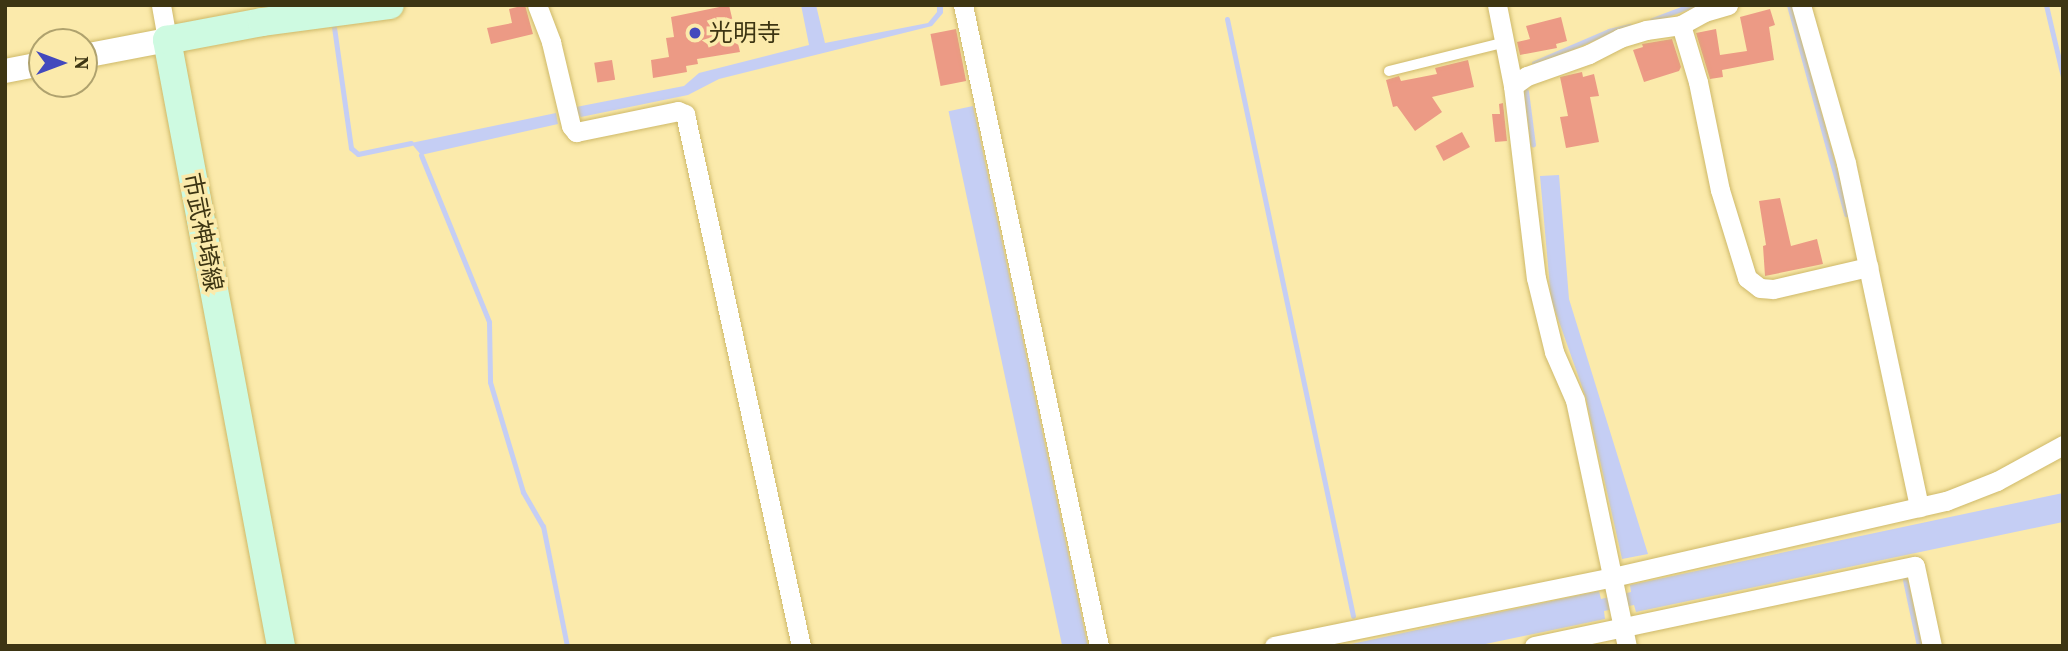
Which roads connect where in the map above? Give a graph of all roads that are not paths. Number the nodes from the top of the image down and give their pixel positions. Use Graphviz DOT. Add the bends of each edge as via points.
graph roads {
  1 [pos="161,5"];
  2 [pos="390,5"];
  3 [pos="537,5"];
  4 [pos="963,5"];
  5 [pos="1497,5"];
  6 [pos="1728,5"];
  7 [pos="1801,5"];
  8 [pos="1681,25"];
  9 [pos="167,40"];
  10 [pos="1506,42"];
  11 [pos="98,53"];
  12 [pos="28,67"];
  13 [pos="5,71"];
  14 [pos="1389,71"];
  15 [pos="1513,86"];
  16 [pos="1868,267"];
  17 [pos="2063,445"];
  18 [pos="1919,508"];
  19 [pos="1620,610"];
  20 [pos="281,646"];
  21 [pos="801,646"];
  22 [pos="1099,646"];
  23 [pos="1275,646"];
  24 [pos="1534,646"];
  25 [pos="1932,646"];
  1 -- 9 [label="street"];
  2 -- 9 [label="main road"];
  3 -- 21 [label="street" via="576,132 678,111 685,114"];
  4 -- 22 [label="street"];
  5 -- 10 [label="street"];
  6 -- 8 [label="street"];
  7 -- 16 [label="street" via="1846,163"];
  8 -- 15 [label="street" via="1620,38"];
  8 -- 16 [label="street" via="1720,190 1747,278 1760,288 1773,289"];
  9 -- 11 [label="street"];
  9 -- 20 [label="main road, 市武神埼線"];
  10 -- 14 [label="lane"];
  10 -- 15 [label="street"];
  12 -- 13 [label="street"];
  15 -- 19 [label="street" via="1536,278 1555,352 1575,400"];
  16 -- 18 [label="street"];
  17 -- 18 [label="street" via="1997,481"];
  18 -- 19 [label="street"];
  19 -- 23 [label="street"];
  19 -- 24 [label="street"];
  19 -- 25 [label="street" via="1915,566"];
}
